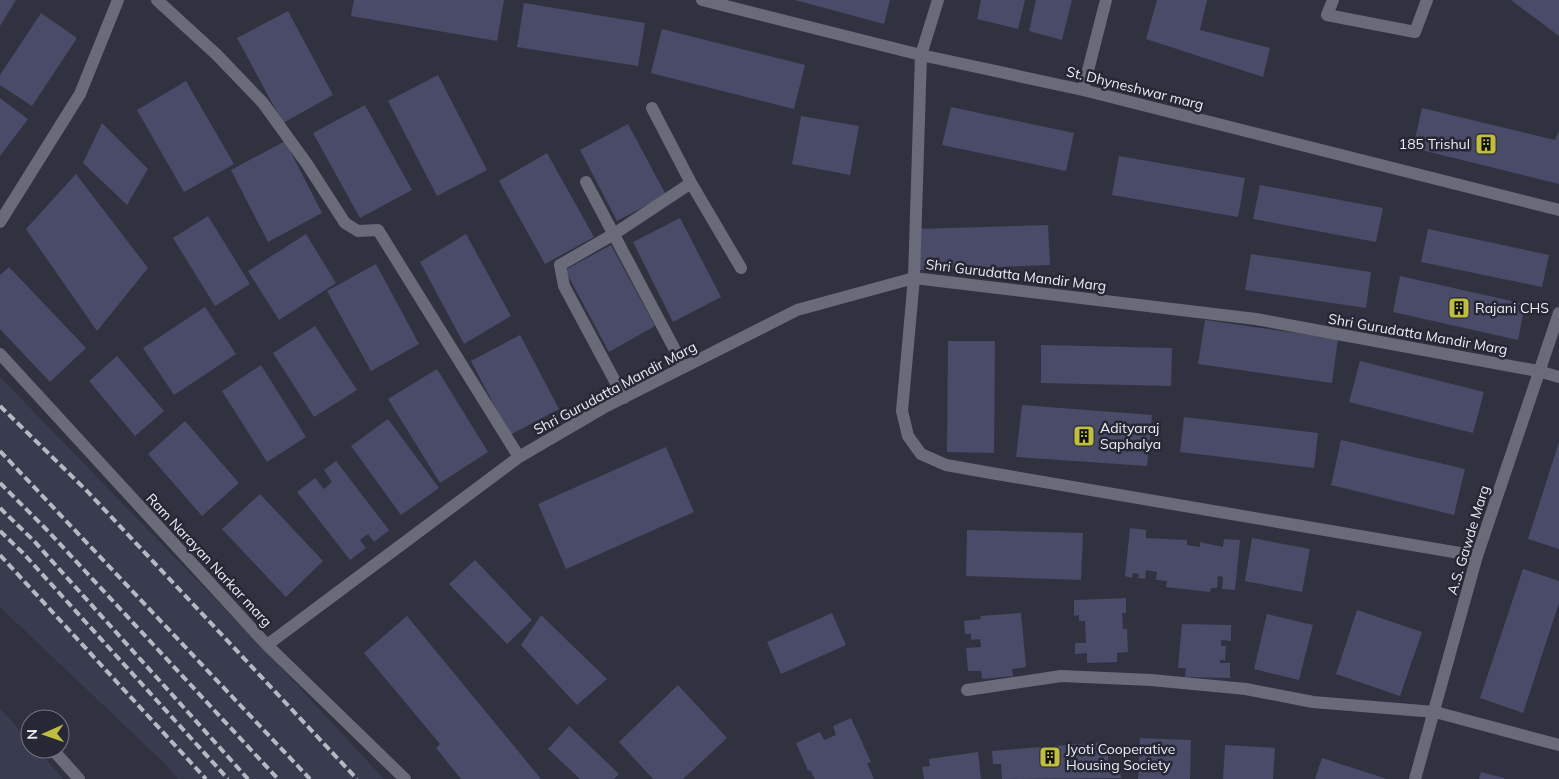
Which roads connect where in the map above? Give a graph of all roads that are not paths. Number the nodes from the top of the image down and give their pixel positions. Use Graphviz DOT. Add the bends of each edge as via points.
graph roads {
  1 [pos="118,0"];
  2 [pos="157,0"];
  3 [pos="702,0"];
  4 [pos="938,0"];
  5 [pos="1106,0"];
  6 [pos="1333,0"];
  7 [pos="1427,0"];
  8 [pos="921,56"];
  9 [pos="1082,90"];
  10 [pos="652,108"];
  11 [pos="586,182"];
  12 [pos="691,183"];
  13 [pos="1559,210"];
  14 [pos="0,222"];
  15 [pos="614,234"];
  16 [pos="741,268"];
  17 [pos="914,278"];
  18 [pos="1559,313"];
  19 [pos="0,354"];
  20 [pos="684,367"];
  21 [pos="1538,370"];
  22 [pos="1559,377"];
  23 [pos="624,398"];
  24 [pos="519,457"];
  25 [pos="1477,556"];
  26 [pos="267,645"];
  27 [pos="966,690"];
  28 [pos="1435,712"];
  29 [pos="1559,745"];
  30 [pos="62,759"];
  31 [pos="79,779"];
  32 [pos="404,779"];
  33 [pos="1415,779"];
  1 -- 14 [label="street" via="80,94"];
  2 -- 24 [label="street" via="218,55 263,103 345,222 358,231 378,230"];
  3 -- 8 [label="street, St. Dhyneshwar marg"];
  4 -- 8 [label="street"];
  5 -- 9 [label="street"];
  6 -- 7 [label="street" via="1328,15 1415,32"];
  8 -- 9 [label="street, St. Dhyneshwar marg"];
  8 -- 17 [label="street"];
  9 -- 13 [label="street, St. Dhyneshwar marg"];
  10 -- 12 [label="street"];
  11 -- 15 [label="street"];
  12 -- 15 [label="street"];
  12 -- 16 [label="street"];
  15 -- 20 [label="street"];
  15 -- 23 [label="street" via="560,264 560,272 564,286"];
  17 -- 20 [label="street, Shri Gurudatta Mandir Marg" via="797,310"];
  17 -- 21 [label="street, Shri Gurudatta Mandir Marg" via="1256,319"];
  17 -- 25 [label="street" via="902,411 908,436 922,454 946,465"];
  18 -- 21 [label="street, A.S. Gawde Marg"];
  19 -- 26 [label="street, Ram Narayan Narkar marg"];
  20 -- 23 [label="street, Shri Gurudatta Mandir Marg"];
  21 -- 22 [label="street, Shri Gurudatta Mandir Marg"];
  21 -- 25 [label="street, A.S. Gawde Marg"];
  23 -- 24 [label="street, Shri Gurudatta Mandir Marg"];
  24 -- 26 [label="street, Shri Gurudatta Mandir Marg"];
  25 -- 28 [label="street, A.S. Gawde Marg"];
  26 -- 32 [label="street, Ram Narayan Narkar marg"];
  27 -- 28 [label="street" via="1061,676 1161,681 1246,690 1313,702"];
  28 -- 29 [label="street"];
  28 -- 33 [label="street, A.S. Gawde Marg"];
  30 -- 31 [label="street"];
}
